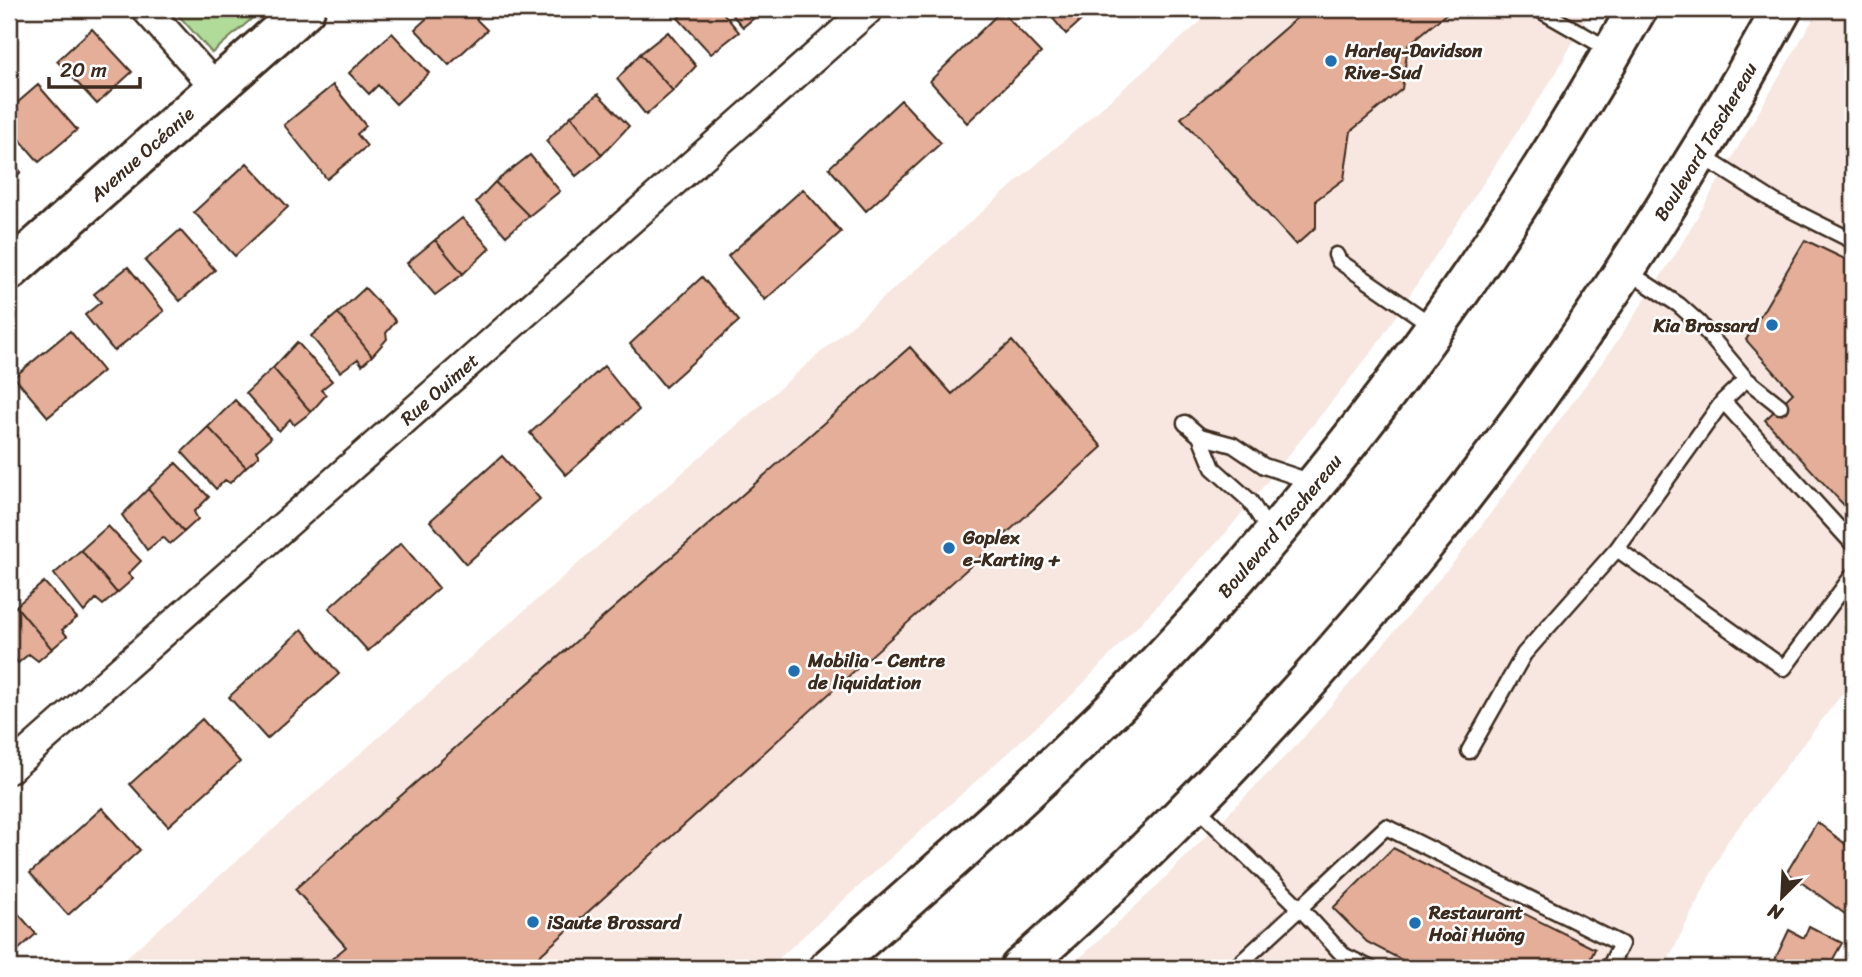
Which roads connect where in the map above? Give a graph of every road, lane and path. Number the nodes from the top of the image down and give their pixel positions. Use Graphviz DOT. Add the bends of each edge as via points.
graph roads {
  1 [pos="146,9"];
  2 [pos="305,9"];
  3 [pos="869,9"];
  4 [pos="1538,9"];
  5 [pos="1637,9"];
  6 [pos="1782,9"];
  7 [pos="1613,52"];
  8 [pos="216,88"];
  9 [pos="1699,154"];
  10 [pos="1853,241"];
  11 [pos="1336,255"];
  12 [pos="1626,270"];
  13 [pos="9,271"];
  14 [pos="1435,328"];
  15 [pos="1746,379"];
  16 [pos="1723,401"];
  17 [pos="1780,406"];
  18 [pos="1185,423"];
  19 [pos="1200,436"];
  20 [pos="1314,483"];
  21 [pos="1271,535"];
  22 [pos="1853,544"];
  23 [pos="1617,549"];
  24 [pos="1853,575"];
  25 [pos="1469,751"];
  26 [pos="9,769"];
  27 [pos="1194,805"];
  28 [pos="1300,908"];
  29 [pos="1353,964"];
  30 [pos="830,968"];
  31 [pos="1020,968"];
  32 [pos="1235,968"];
  33 [pos="1370,968"];
  34 [pos="1609,968"];
  1 -- 8 [label="street"];
  2 -- 8 [label="main road, Avenue Océanie"];
  3 -- 26 [label="street, Rue Ouimet"];
  4 -- 7 [label="lane"];
  5 -- 7 [label="main road, Boulevard Taschereau"];
  6 -- 9 [label="main road, Boulevard Taschereau"];
  7 -- 14 [label="main road, Boulevard Taschereau"];
  8 -- 13 [label="main road, Avenue Océanie"];
  9 -- 10 [label="lane" via="1775,202"];
  9 -- 12 [label="main road, Boulevard Taschereau"];
  11 -- 14 [label="lane"];
  12 -- 15 [label="lane" via="1699,323"];
  12 -- 27 [label="main road, Boulevard Taschereau" via="1498,453 1393,586 1316,676"];
  14 -- 20 [label="main road, Boulevard Taschereau"];
  15 -- 16 [label="lane"];
  15 -- 17 [label="lane"];
  16 -- 22 [label="lane"];
  16 -- 23 [label="lane"];
  18 -- 19 [label="lane"];
  19 -- 20 [label="lane" via="1233,445 1265,466"];
  19 -- 21 [label="lane" via="1213,468 1250,501"];
  20 -- 21 [label="main road, Boulevard Taschereau"];
  21 -- 30 [label="main road, Boulevard Taschereau" via="1162,657 1042,778"];
  23 -- 24 [label="lane" via="1784,667"];
  23 -- 25 [label="lane" via="1524,654"];
  27 -- 28 [label="lane"];
  27 -- 31 [label="main road, Boulevard Taschereau"];
  28 -- 29 [label="lane"];
  28 -- 32 [label="lane"];
  28 -- 34 [label="lane" via="1385,827 1621,944"];
  29 -- 33 [label="lane"];
}
